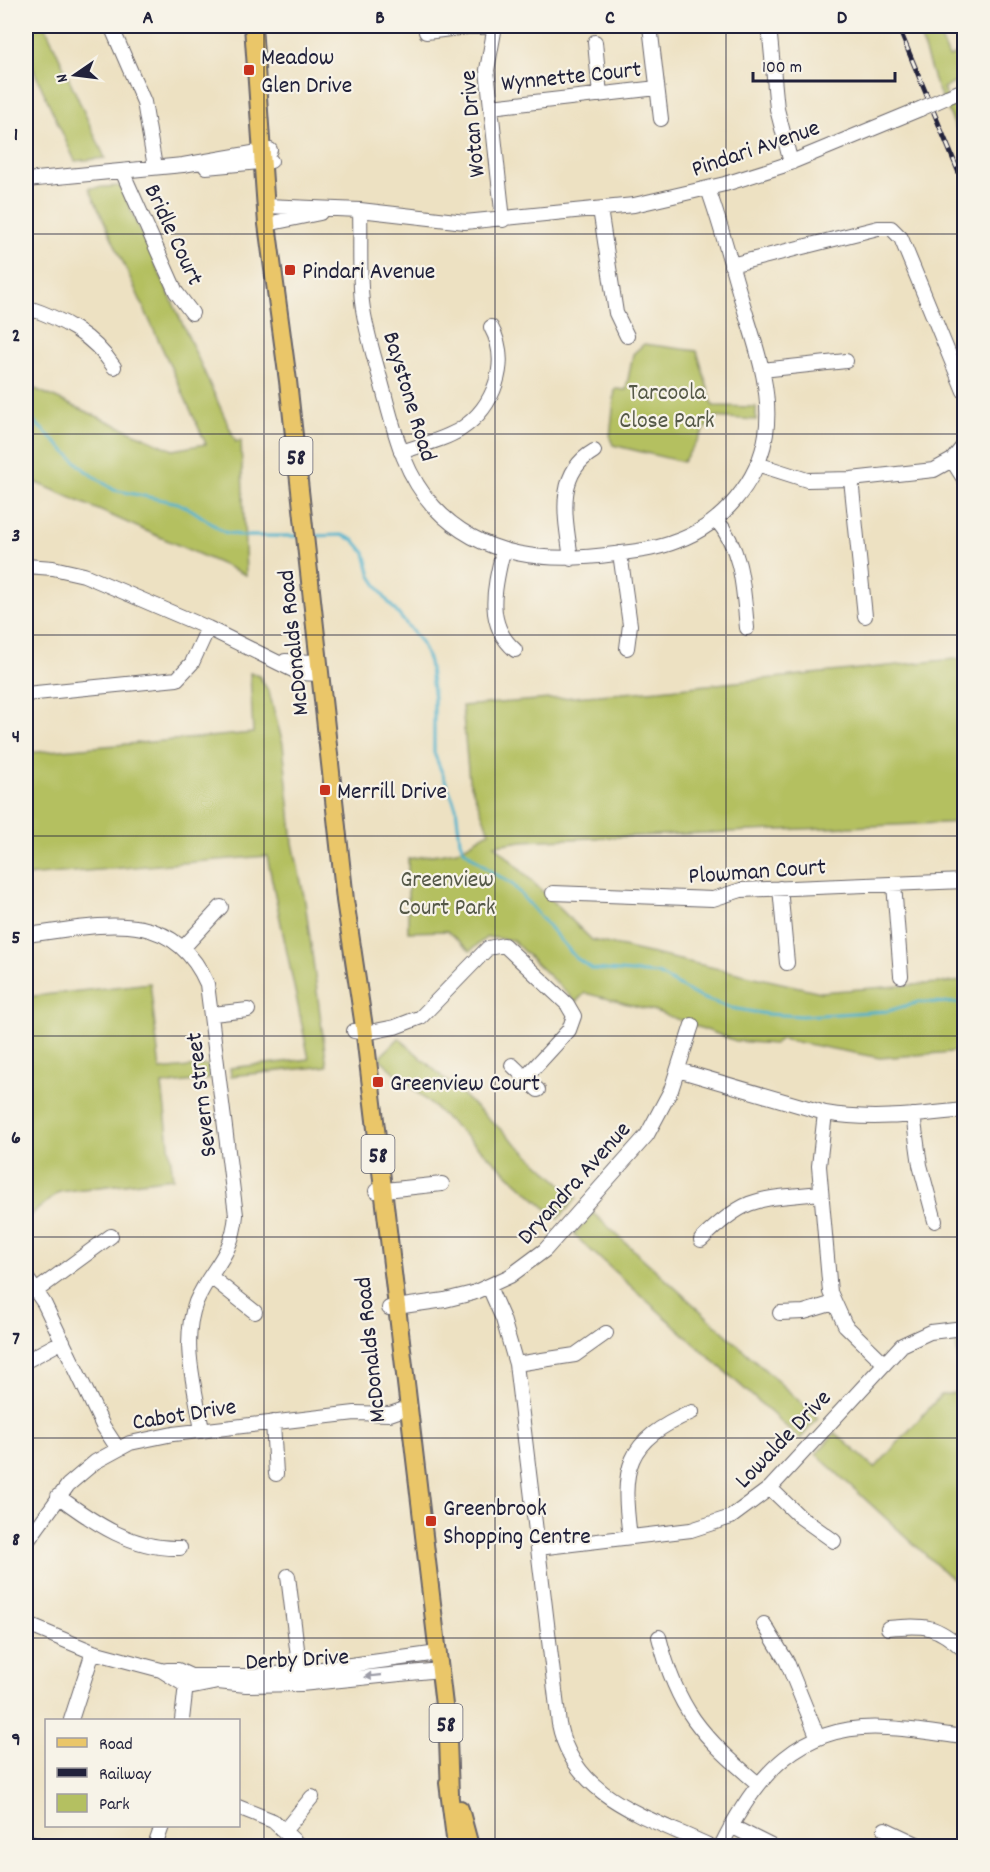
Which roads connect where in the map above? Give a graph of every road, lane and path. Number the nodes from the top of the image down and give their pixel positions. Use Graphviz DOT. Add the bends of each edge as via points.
graph roads {
  1 [pos="111,26"];
  2 [pos="254,26"];
  3 [pos="495,26"];
  4 [pos="650,26"];
  5 [pos="769,26"];
  6 [pos="426,32"];
  7 [pos="595,42"];
  8 [pos="657,88"];
  9 [pos="964,90"];
  10 [pos="600,95"];
  11 [pos="491,107"];
  12 [pos="661,119"];
  13 [pos="266,156"];
  14 [pos="787,164"];
  15 [pos="155,167"];
  16 [pos="122,171"];
  17 [pos="26,181"];
  18 [pos="708,189"];
  19 [pos="600,209"];
  20 [pos="360,210"];
  21 [pos="271,215"];
  22 [pos="503,220"];
  23 [pos="731,265"];
  24 [pos="26,308"];
  25 [pos="192,313"];
  26 [pos="491,327"];
  27 [pos="627,336"];
  28 [pos="846,361"];
  29 [pos="114,367"];
  30 [pos="762,370"];
  31 [pos="964,391"];
  32 [pos="964,445"];
  33 [pos="594,451"];
  34 [pos="401,452"];
  35 [pos="952,460"];
  36 [pos="757,464"];
  37 [pos="964,479"];
  38 [pos="851,480"];
  39 [pos="716,519"];
  40 [pos="503,551"];
  41 [pos="620,553"];
  42 [pos="571,559"];
  43 [pos="26,566"];
  44 [pos="865,616"];
  45 [pos="208,628"];
  46 [pos="747,628"];
  47 [pos="627,648"];
  48 [pos="515,650"];
  49 [pos="319,668"];
  50 [pos="182,676"];
  51 [pos="190,688"];
  52 [pos="26,694"];
  53 [pos="964,881"];
  54 [pos="894,884"];
  55 [pos="780,888"];
  56 [pos="553,893"];
  57 [pos="220,907"];
  58 [pos="26,935"];
  59 [pos="183,948"];
  60 [pos="787,963"];
  61 [pos="901,976"];
  62 [pos="248,1010"];
  63 [pos="213,1014"];
  64 [pos="692,1025"];
  65 [pos="361,1030"];
  66 [pos="512,1065"];
  67 [pos="678,1070"];
  68 [pos="525,1078"];
  69 [pos="538,1090"];
  70 [pos="964,1110"];
  71 [pos="825,1113"];
  72 [pos="913,1115"];
  73 [pos="442,1184"];
  74 [pos="379,1191"];
  75 [pos="821,1193"];
  76 [pos="935,1221"];
  77 [pos="111,1236"];
  78 [pos="701,1240"];
  79 [pos="26,1277"];
  80 [pos="211,1277"];
  81 [pos="489,1287"];
  82 [pos="36,1291"];
  83 [pos="834,1303"];
  84 [pos="393,1307"];
  85 [pos="255,1312"];
  86 [pos="780,1313"];
  87 [pos="964,1328"];
  88 [pos="606,1333"];
  89 [pos="63,1341"];
  90 [pos="26,1361"];
  91 [pos="884,1363"];
  92 [pos="516,1364"];
  93 [pos="403,1408"];
  94 [pos="692,1413"];
  95 [pos="273,1422"];
  96 [pos="199,1431"];
  97 [pos="115,1450"];
  98 [pos="276,1474"];
  99 [pos="770,1488"];
  100 [pos="58,1496"];
  101 [pos="630,1537"];
  102 [pos="834,1541"];
  103 [pos="26,1543"];
  104 [pos="180,1548"];
  105 [pos="538,1548"];
  106 [pos="288,1576"];
  107 [pos="26,1618"];
  108 [pos="26,1624"];
  109 [pos="764,1624"];
  110 [pos="888,1628"];
  111 [pos="55,1636"];
  112 [pos="659,1637"];
  113 [pos="964,1650"];
  114 [pos="93,1652"];
  115 [pos="434,1662"];
  116 [pos="301,1678"];
  117 [pos="190,1683"];
  118 [pos="71,1719"];
  119 [pos="182,1719"];
  120 [pos="186,1719"];
  121 [pos="964,1737"];
  122 [pos="818,1738"];
  123 [pos="449,1764"];
  124 [pos="758,1782"];
  125 [pos="450,1794"];
  126 [pos="312,1797"];
  127 [pos="240,1809"];
  128 [pos="731,1826"];
  129 [pos="162,1827"];
  130 [pos="885,1829"];
  131 [pos="285,1830"];
  132 [pos="155,1846"];
  133 [pos="300,1846"];
  134 [pos="456,1846"];
  135 [pos="470,1846"];
  136 [pos="710,1846"];
  137 [pos="721,1846"];
  138 [pos="771,1846"];
  139 [pos="921,1846"];
  1 -- 15 [label="street" via="144,102"];
  2 -- 13 [label="main road, McDonalds Road / 58"];
  3 -- 6 [label="street"];
  3 -- 11 [label="street, Wotan Drive" via="487,70"];
  4 -- 8 [label="street, Wynnette Court"];
  5 -- 14 [label="street" via="777,138"];
  7 -- 10 [label="street"];
  8 -- 10 [label="street, Wynnette Court"];
  8 -- 12 [label="street, Wynnette Court"];
  9 -- 14 [label="street, Pindari Avenue, bridge"];
  10 -- 11 [label="street, Wynnette Court"];
  11 -- 22 [label="street, Wotan Drive"];
  13 -- 15 [label="street" via="206,167"];
  13 -- 21 [label="main road, McDonalds Road / 58"];
  14 -- 18 [label="street, Pindari Avenue"];
  15 -- 16 [label="street"];
  16 -- 17 [label="street"];
  16 -- 25 [label="street, Bridle Court" via="176,292"];
  18 -- 19 [label="street, Pindari Avenue"];
  18 -- 23 [label="street, Baystone Road"];
  19 -- 22 [label="street, Pindari Avenue"];
  19 -- 27 [label="street" via="616,313"];
  20 -- 21 [label="street, Pindari Avenue"];
  20 -- 22 [label="street, Pindari Avenue" via="437,220"];
  20 -- 34 [label="street, Baystone Road" via="364,316"];
  21 -- 49 [label="main road, McDonalds Road / 58"];
  23 -- 30 [label="street, Baystone Road"];
  23 -- 31 [label="street" via="891,228 901,238"];
  24 -- 29 [label="street" via="59,319 81,332 100,347"];
  26 -- 34 [label="street" via="500,363 486,405 461,429"];
  28 -- 30 [label="street"];
  30 -- 36 [label="street, Baystone Road" via="768,410"];
  32 -- 35 [label="street"];
  33 -- 42 [label="street" via="579,462 567,485 565,506"];
  34 -- 40 [label="street, Baystone Road" via="415,482 435,508 459,529"];
  35 -- 37 [label="street"];
  35 -- 38 [label="street" via="924,472"];
  36 -- 38 [label="street" via="807,480"];
  36 -- 39 [label="street, Baystone Road" via="738,495"];
  38 -- 44 [label="street"];
  39 -- 41 [label="street, Baystone Road" via="679,541"];
  39 -- 46 [label="street" via="727,532 738,557"];
  40 -- 42 [label="street, Baystone Road" via="542,559"];
  40 -- 48 [label="street" via="494,592 495,615 498,631"];
  41 -- 42 [label="street, Baystone Road"];
  41 -- 47 [label="street" via="630,625"];
  43 -- 45 [label="street" via="84,575"];
  45 -- 49 [label="street" via="299,673"];
  45 -- 50 [label="street"];
  49 -- 65 [label="main road, McDonalds Road / 58"];
  50 -- 51 [label="street"];
  50 -- 52 [label="street" via="161,682"];
  53 -- 54 [label="street, Plowman Court"];
  54 -- 55 [label="street, Plowman Court"];
  54 -- 61 [label="street"];
  55 -- 56 [label="street, Plowman Court" via="733,891 713,899"];
  55 -- 60 [label="street"];
  57 -- 59 [label="street"];
  58 -- 59 [label="street, Severn Street" via="131,925 153,930"];
  59 -- 63 [label="street, Severn Street" via="204,976"];
  62 -- 63 [label="street"];
  63 -- 80 [label="street, Severn Street" via="236,1215 230,1247"];
  64 -- 67 [label="street, Dryandra Avenue"];
  65 -- 68 [label="street" via="411,1022 429,1011 488,948 504,945 567,1004 574,1017 569,1030"];
  65 -- 74 [label="main road, McDonalds Road / 58"];
  66 -- 68 [label="street"];
  67 -- 71 [label="street"];
  67 -- 81 [label="street, Dryandra Avenue" via="665,1104 636,1149 545,1250"];
  68 -- 69 [label="street"];
  70 -- 72 [label="street"];
  71 -- 72 [label="street" via="863,1118"];
  71 -- 75 [label="street" via="819,1153"];
  72 -- 76 [label="street" via="920,1165"];
  73 -- 74 [label="street"];
  74 -- 84 [label="main road, McDonalds Road / 58"];
  75 -- 78 [label="street" via="753,1201 726,1216"];
  75 -- 83 [label="street" via="828,1278"];
  77 -- 82 [label="street"];
  79 -- 82 [label="street"];
  80 -- 85 [label="street"];
  80 -- 96 [label="street, Severn Street" via="197,1301 190,1325 189,1351"];
  81 -- 84 [label="street, Dryandra Avenue" via="445,1300"];
  81 -- 92 [label="street" via="506,1326"];
  82 -- 89 [label="street"];
  83 -- 86 [label="street" via="804,1312"];
  83 -- 91 [label="street" via="852,1333"];
  84 -- 93 [label="main road, McDonalds Road / 58"];
  87 -- 91 [label="street, Lowalde Drive" via="921,1335 902,1345"];
  88 -- 92 [label="street" via="575,1355"];
  89 -- 90 [label="street"];
  89 -- 97 [label="street"];
  91 -- 99 [label="street, Lowalde Drive"];
  92 -- 105 [label="street"];
  93 -- 95 [label="street, Cabot Drive"];
  93 -- 115 [label="main road, McDonalds Road / 58"];
  94 -- 101 [label="street" via="651,1434 631,1461 626,1485"];
  95 -- 96 [label="street, Cabot Drive"];
  95 -- 98 [label="street"];
  96 -- 97 [label="street, Cabot Drive" via="155,1437"];
  97 -- 100 [label="street, Cabot Drive" via="83,1470"];
  99 -- 101 [label="street, Lowalde Drive" via="720,1522 691,1530"];
  99 -- 102 [label="street" via="799,1516"];
  100 -- 103 [label="street, Cabot Drive"];
  100 -- 104 [label="street" via="121,1536 155,1547"];
  101 -- 105 [label="street, Lowalde Drive"];
  105 -- 136 [label="street" via="559,1724 569,1757 600,1792"];
  106 -- 116 [label="street"];
  107 -- 111 [label="street"];
  108 -- 111 [label="street"];
  109 -- 122 [label="street" via="787,1662"];
  110 -- 113 [label="street" via="933,1628 951,1637"];
  111 -- 114 [label="street"];
  112 -- 124 [label="street" via="669,1672 689,1715 717,1749"];
  114 -- 117 [label="street" via="160,1670"];
  114 -- 118 [label="street"];
  115 -- 116 [label="street, Derby Drive"];
  115 -- 123 [label="main road, McDonalds Road / 58"];
  115 -- 125 [label="main road, McDonalds Road / 58"];
  116 -- 117 [label="street, Derby Drive" via="249,1676"];
  117 -- 119 [label="street"];
  117 -- 120 [label="street"];
  121 -- 122 [label="street" via="872,1728"];
  122 -- 124 [label="street" via="781,1759"];
  123 -- 125 [label="main road, McDonalds Road / 58"];
  123 -- 135 [label="main road"];
  124 -- 128 [label="street"];
  125 -- 134 [label="main road, McDonalds Road / 58"];
  126 -- 131 [label="street"];
  127 -- 131 [label="street" via="264,1816"];
  128 -- 137 [label="street"];
  128 -- 138 [label="street"];
  129 -- 132 [label="street"];
  130 -- 139 [label="street"];
  131 -- 133 [label="street"];
}
